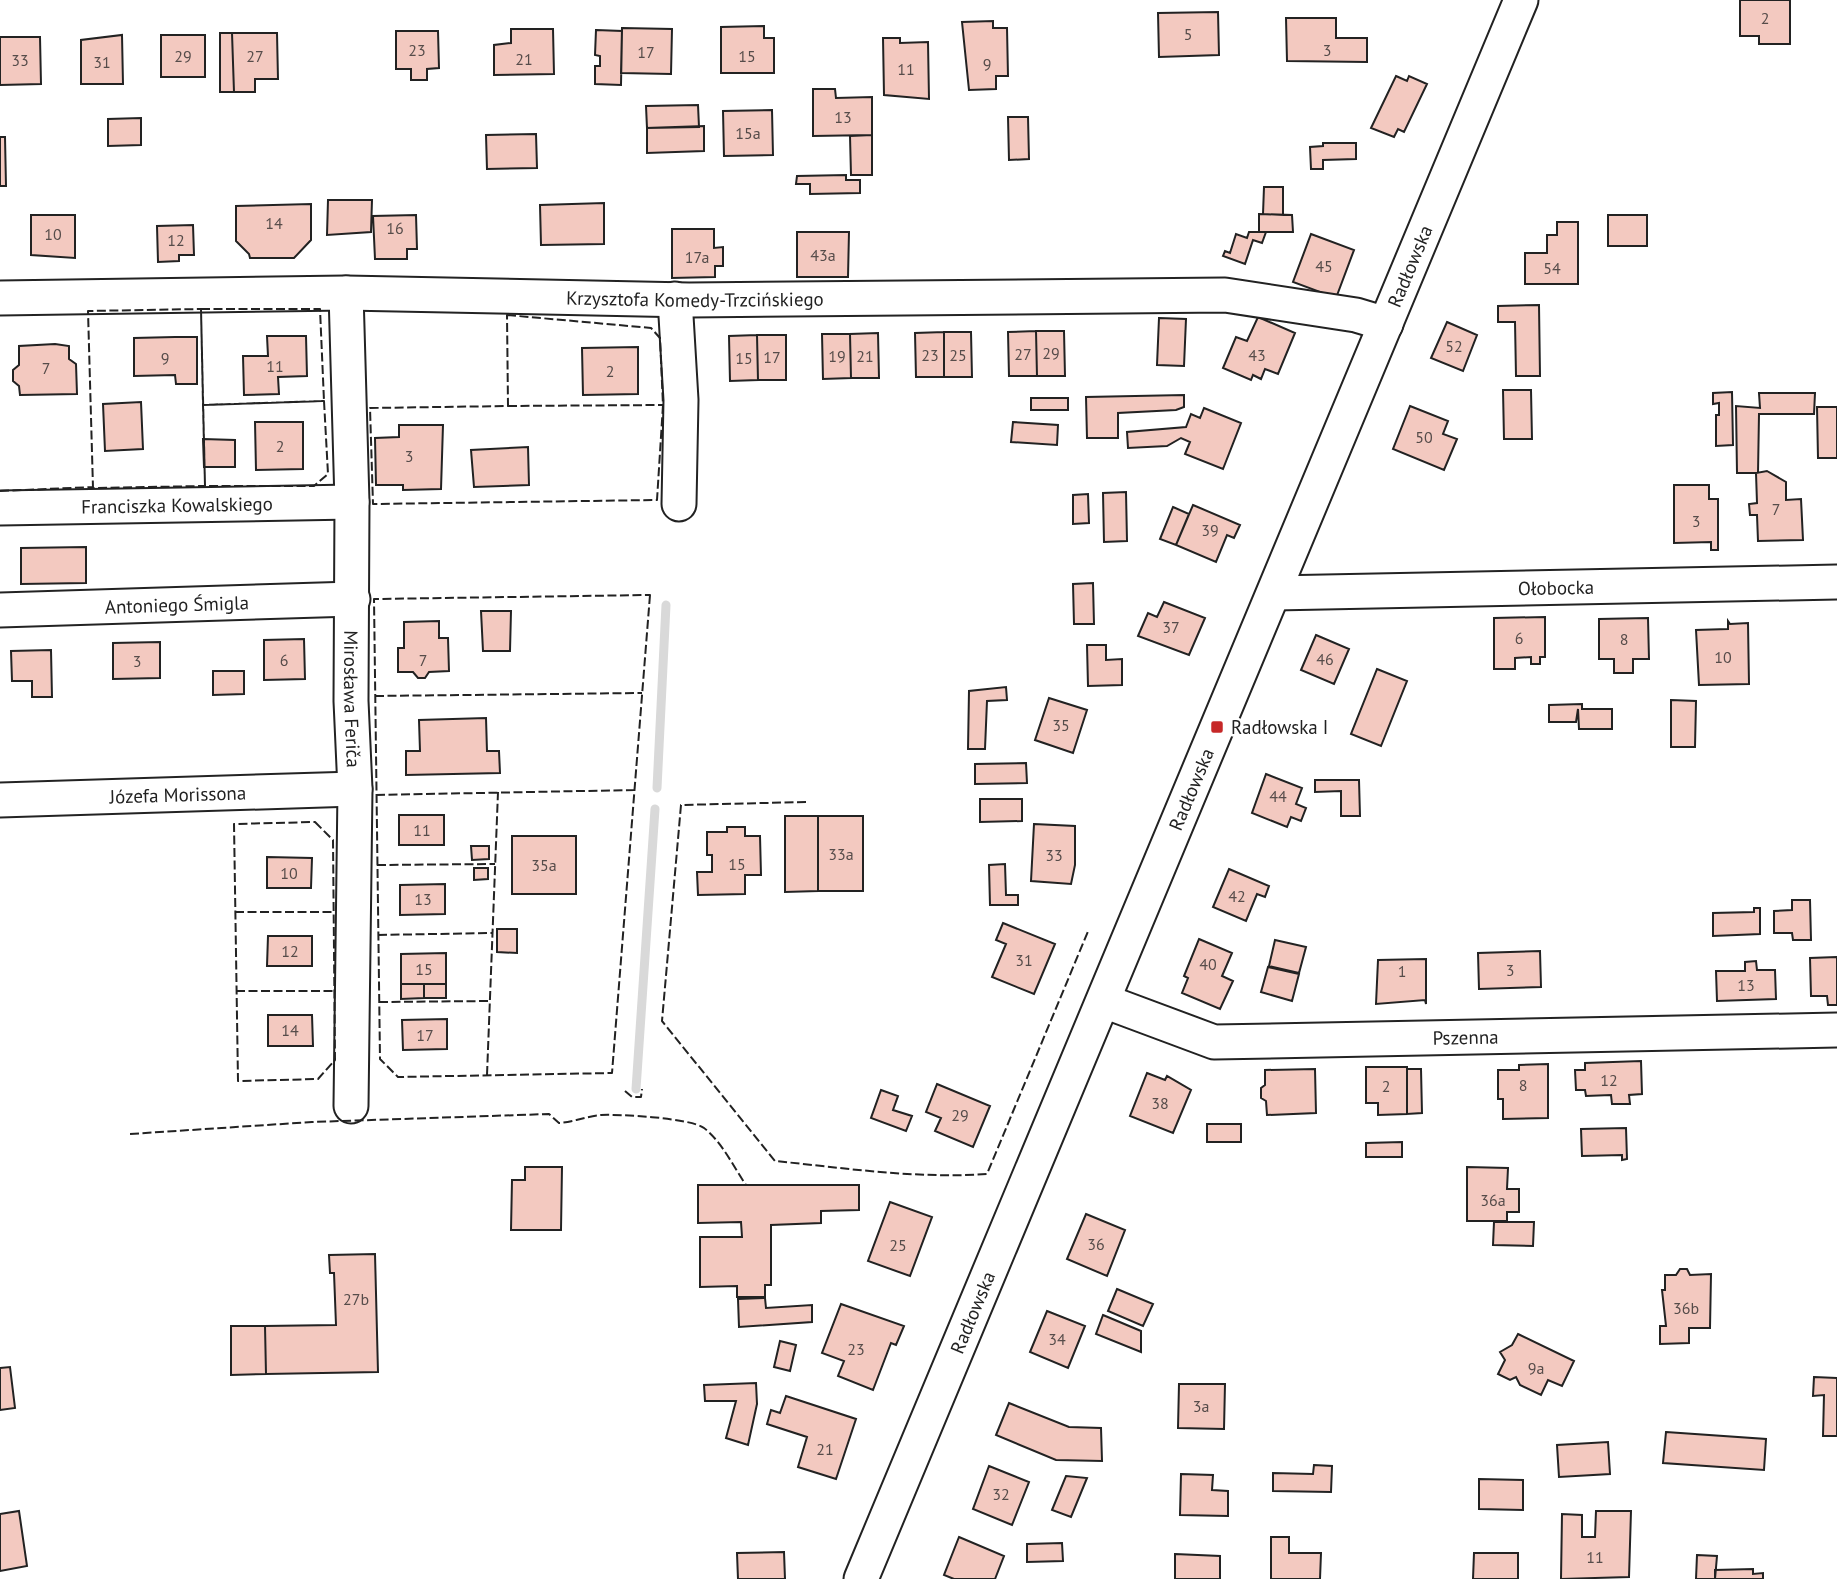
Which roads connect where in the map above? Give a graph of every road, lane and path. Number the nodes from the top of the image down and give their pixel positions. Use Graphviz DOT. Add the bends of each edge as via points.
graph roads {
  1 [pos="1521,0"];
  2 [pos="346,293"];
  3 [pos="0,299"];
  4 [pos="675,299"];
  5 [pos="1386,324"];
  6 [pos="352,502"];
  7 [pos="679,504"];
  8 [pos="0,508"];
  9 [pos="1837,582"];
  10 [pos="1274,593"];
  11 [pos="353,599"];
  12 [pos="0,610"];
  13 [pos="355,789"];
  14 [pos="0,800"];
  15 [pos="1104,1002"];
  16 [pos="1837,1030"];
  17 [pos="351,1105"];
  18 [pos="860,1579"];
  1 -- 5 [label="street, Radłowska"];
  2 -- 3 [label="street, Krzysztofa Komedy-Trzcińskiego"];
  2 -- 4 [label="street, Krzysztofa Komedy-Trzcińskiego"];
  2 -- 6 [label="street, Mirosława Feriča"];
  4 -- 5 [label="street, Krzysztofa Komedy-Trzcińskiego" via="1225,295 1356,315"];
  4 -- 7 [label="street" via="681,400"];
  5 -- 10 [label="street, Radłowska"];
  6 -- 8 [label="street, Franciszka Kowalskiego"];
  6 -- 11 [label="street, Mirosława Feriča"];
  9 -- 10 [label="street, Ołobocka"];
  10 -- 15 [label="street, Radłowska"];
  11 -- 12 [label="street, Antoniego Śmigla"];
  11 -- 13 [label="street, Mirosława Feriča"];
  13 -- 14 [label="street, Józefa Morissona"];
  13 -- 17 [label="street, Mirosława Feriča"];
  15 -- 16 [label="street, Pszenna" via="1214,1042"];
  15 -- 18 [label="street, Radłowska"];
}
